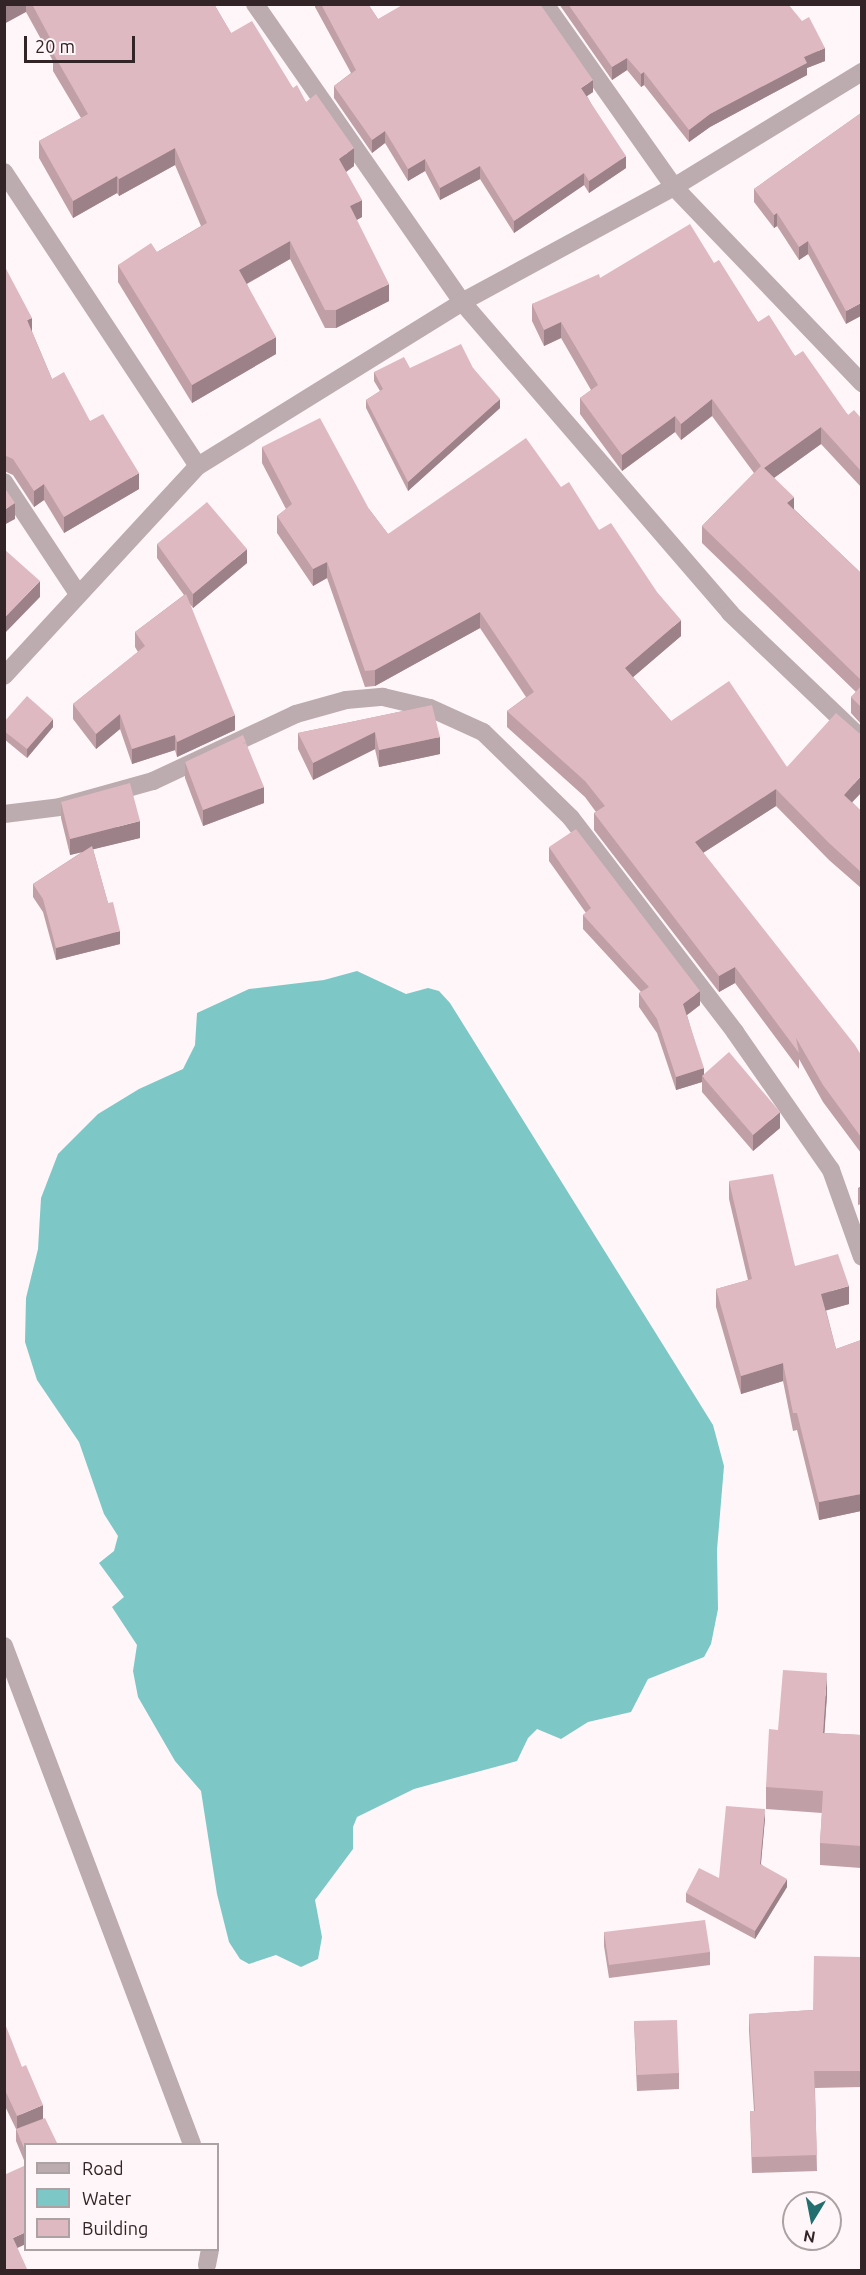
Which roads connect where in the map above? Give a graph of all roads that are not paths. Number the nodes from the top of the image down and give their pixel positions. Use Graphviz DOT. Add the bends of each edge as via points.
graph roads {
  1 [pos="255,4"];
  2 [pos="545,4"];
  3 [pos="861,72"];
  4 [pos="4,172"];
  5 [pos="674,187"];
  6 [pos="462,302"];
  7 [pos="861,383"];
  8 [pos="198,466"];
  9 [pos="4,482"];
  10 [pos="78,594"];
  11 [pos="4,676"];
  12 [pos="861,738"];
  13 [pos="4,814"];
  14 [pos="859,1238"];
  15 [pos="861,1257"];
  16 [pos="4,1646"];
  17 [pos="191,2143"];
  1 -- 6 [label="street"];
  2 -- 5 [label="street"];
  3 -- 5 [label="street"];
  4 -- 8 [label="street"];
  5 -- 6 [label="street"];
  5 -- 7 [label="street"];
  6 -- 8 [label="street"];
  6 -- 12 [label="street" via="729,613"];
  8 -- 10 [label="street"];
  9 -- 10 [label="street"];
  10 -- 11 [label="street"];
  13 -- 14 [label="street" via="60,807 153,781 296,714 346,700 383,697 430,708 483,732 571,818 735,1032 831,1170"];
  14 -- 15 [label="street"];
  16 -- 17 [label="street"];
}
